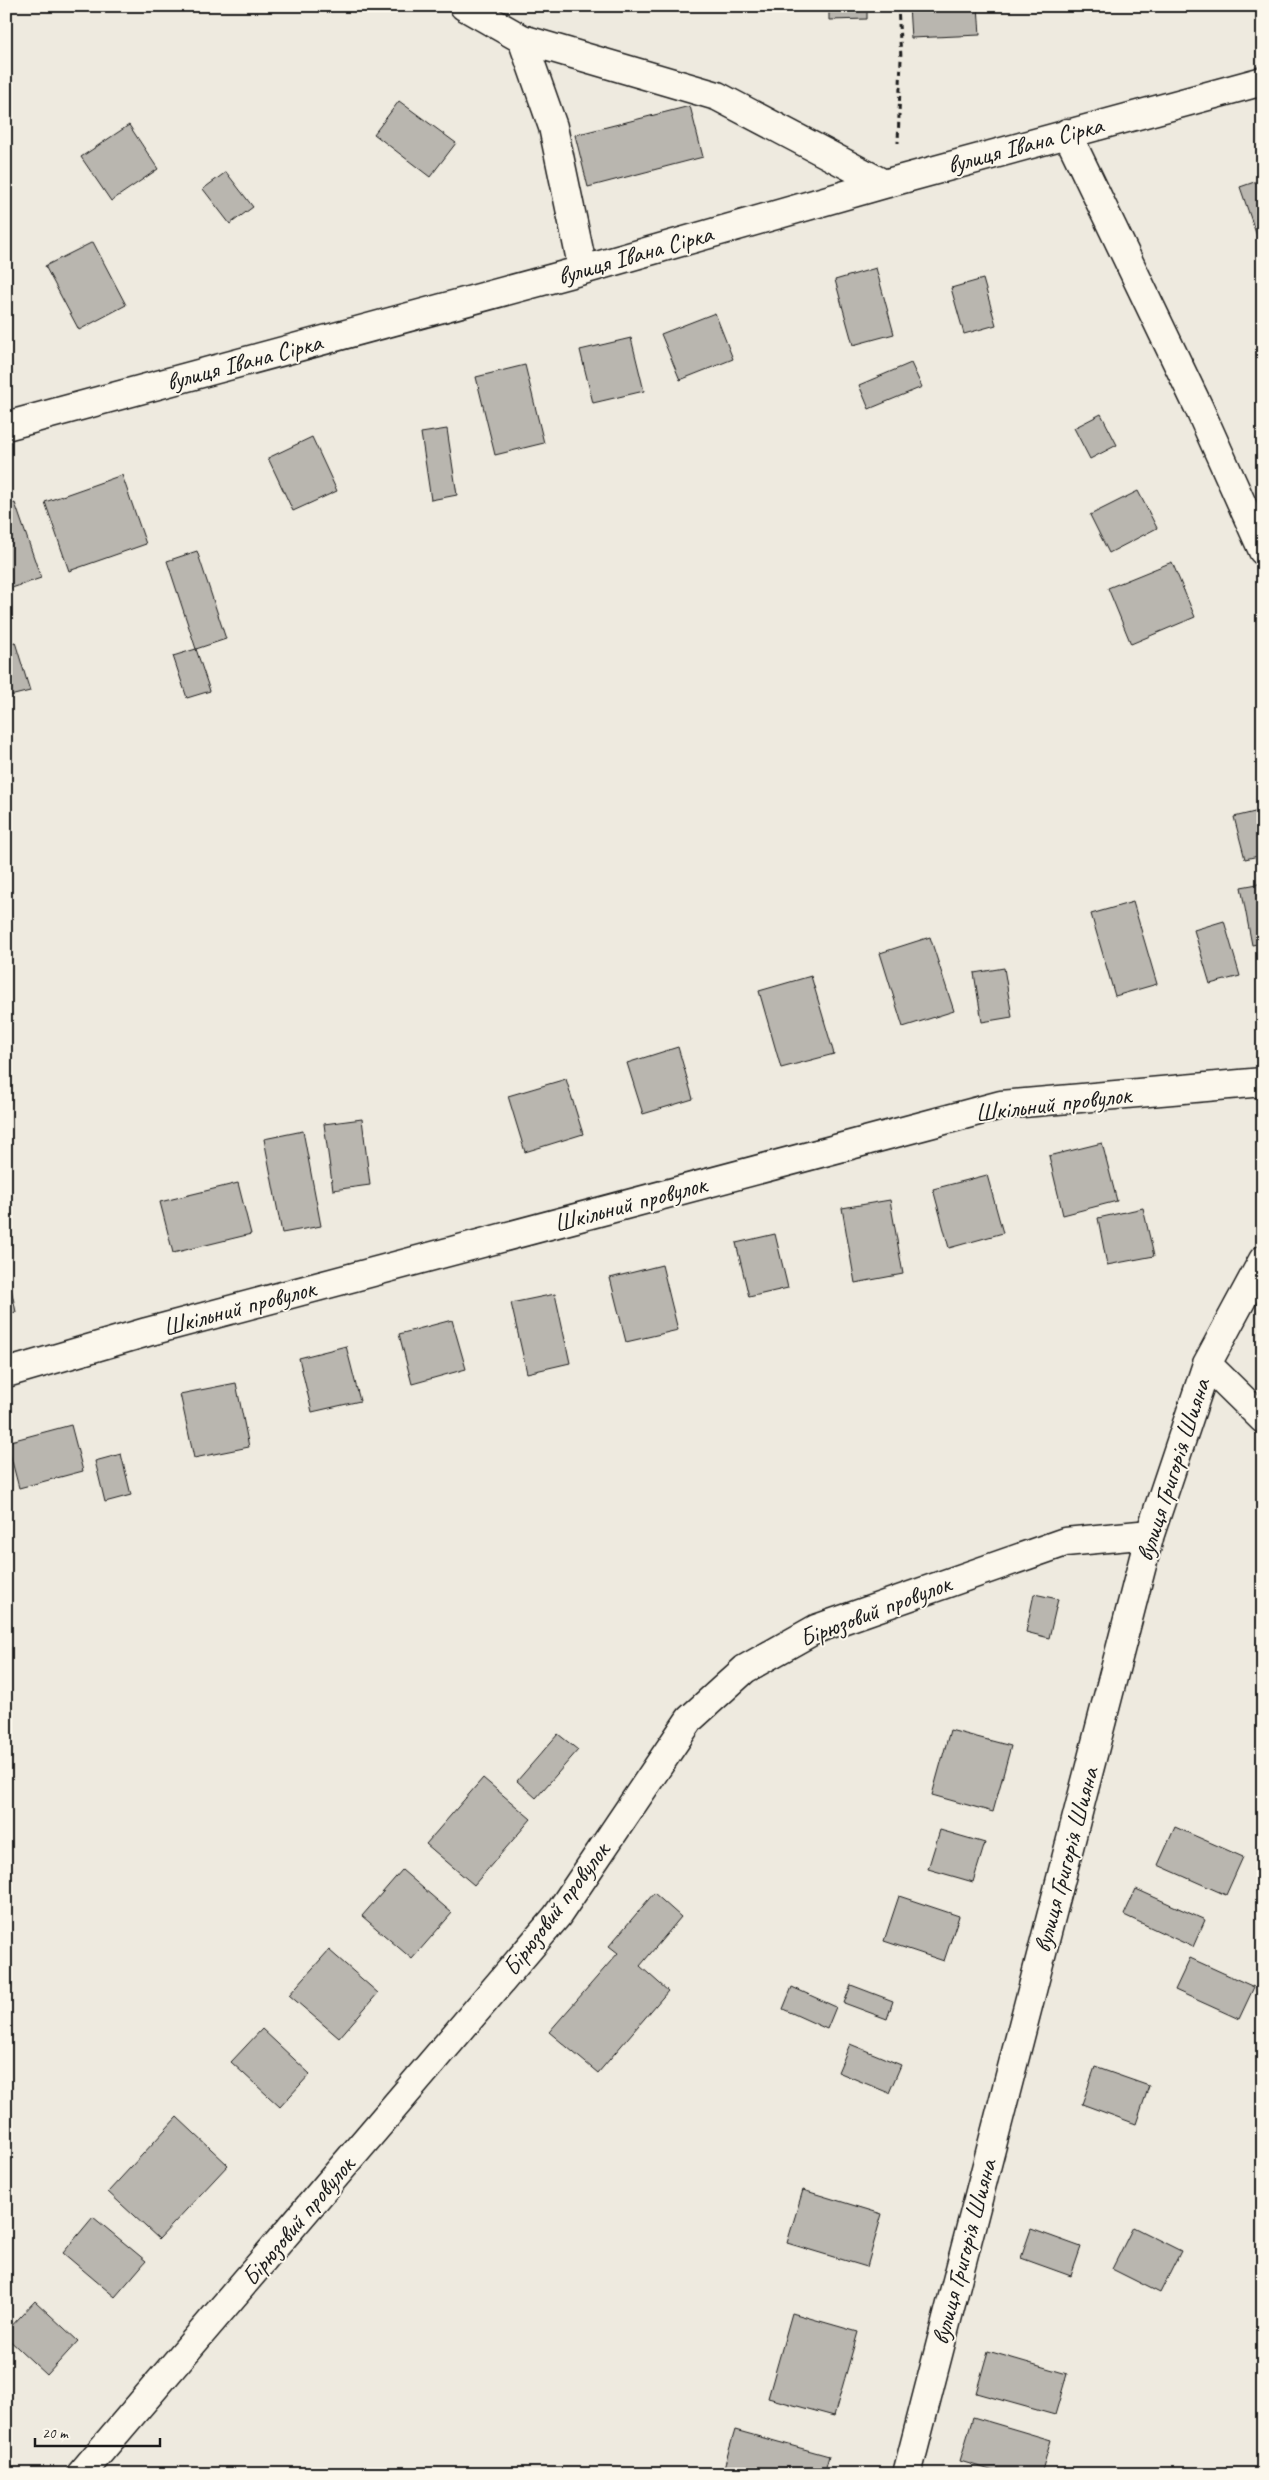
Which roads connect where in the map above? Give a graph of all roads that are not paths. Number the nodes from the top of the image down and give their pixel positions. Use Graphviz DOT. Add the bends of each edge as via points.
graph roads {
  1 [pos="464,6"];
  2 [pos="522,39"];
  3 [pos="1263,81"];
  4 [pos="1066,133"];
  5 [pos="890,182"];
  6 [pos="583,270"];
  7 [pos="6,426"];
  8 [pos="1263,550"];
  9 [pos="1263,1082"];
  10 [pos="1263,1260"];
  11 [pos="1207,1364"];
  12 [pos="6,1373"];
  13 [pos="1263,1419"];
  14 [pos="1150,1534"];
  15 [pos="82,2474"];
  16 [pos="906,2474"];
  1 -- 2 [label="street"];
  2 -- 5 [label="street" via="717,96"];
  2 -- 6 [label="street" via="553,128"];
  3 -- 4 [label="street, вулиця Івана Сірка"];
  4 -- 5 [label="street, вулиця Івана Сірка"];
  4 -- 8 [label="street" via="1198,406"];
  5 -- 6 [label="street, вулиця Івана Сірка"];
  6 -- 7 [label="street, вулиця Івана Сірка"];
  9 -- 12 [label="street, Шкільний провулок" via="1001,1105"];
  10 -- 11 [label="street, вулиця Григорія Шияна"];
  11 -- 13 [label="street"];
  11 -- 14 [label="street, вулиця Григорія Шияна"];
  14 -- 15 [label="street, Бірюзовий провулок" via="1065,1542 816,1629 745,1669 690,1719 557,1916"];
  14 -- 16 [label="street, вулиця Григорія Шияна"];
}
